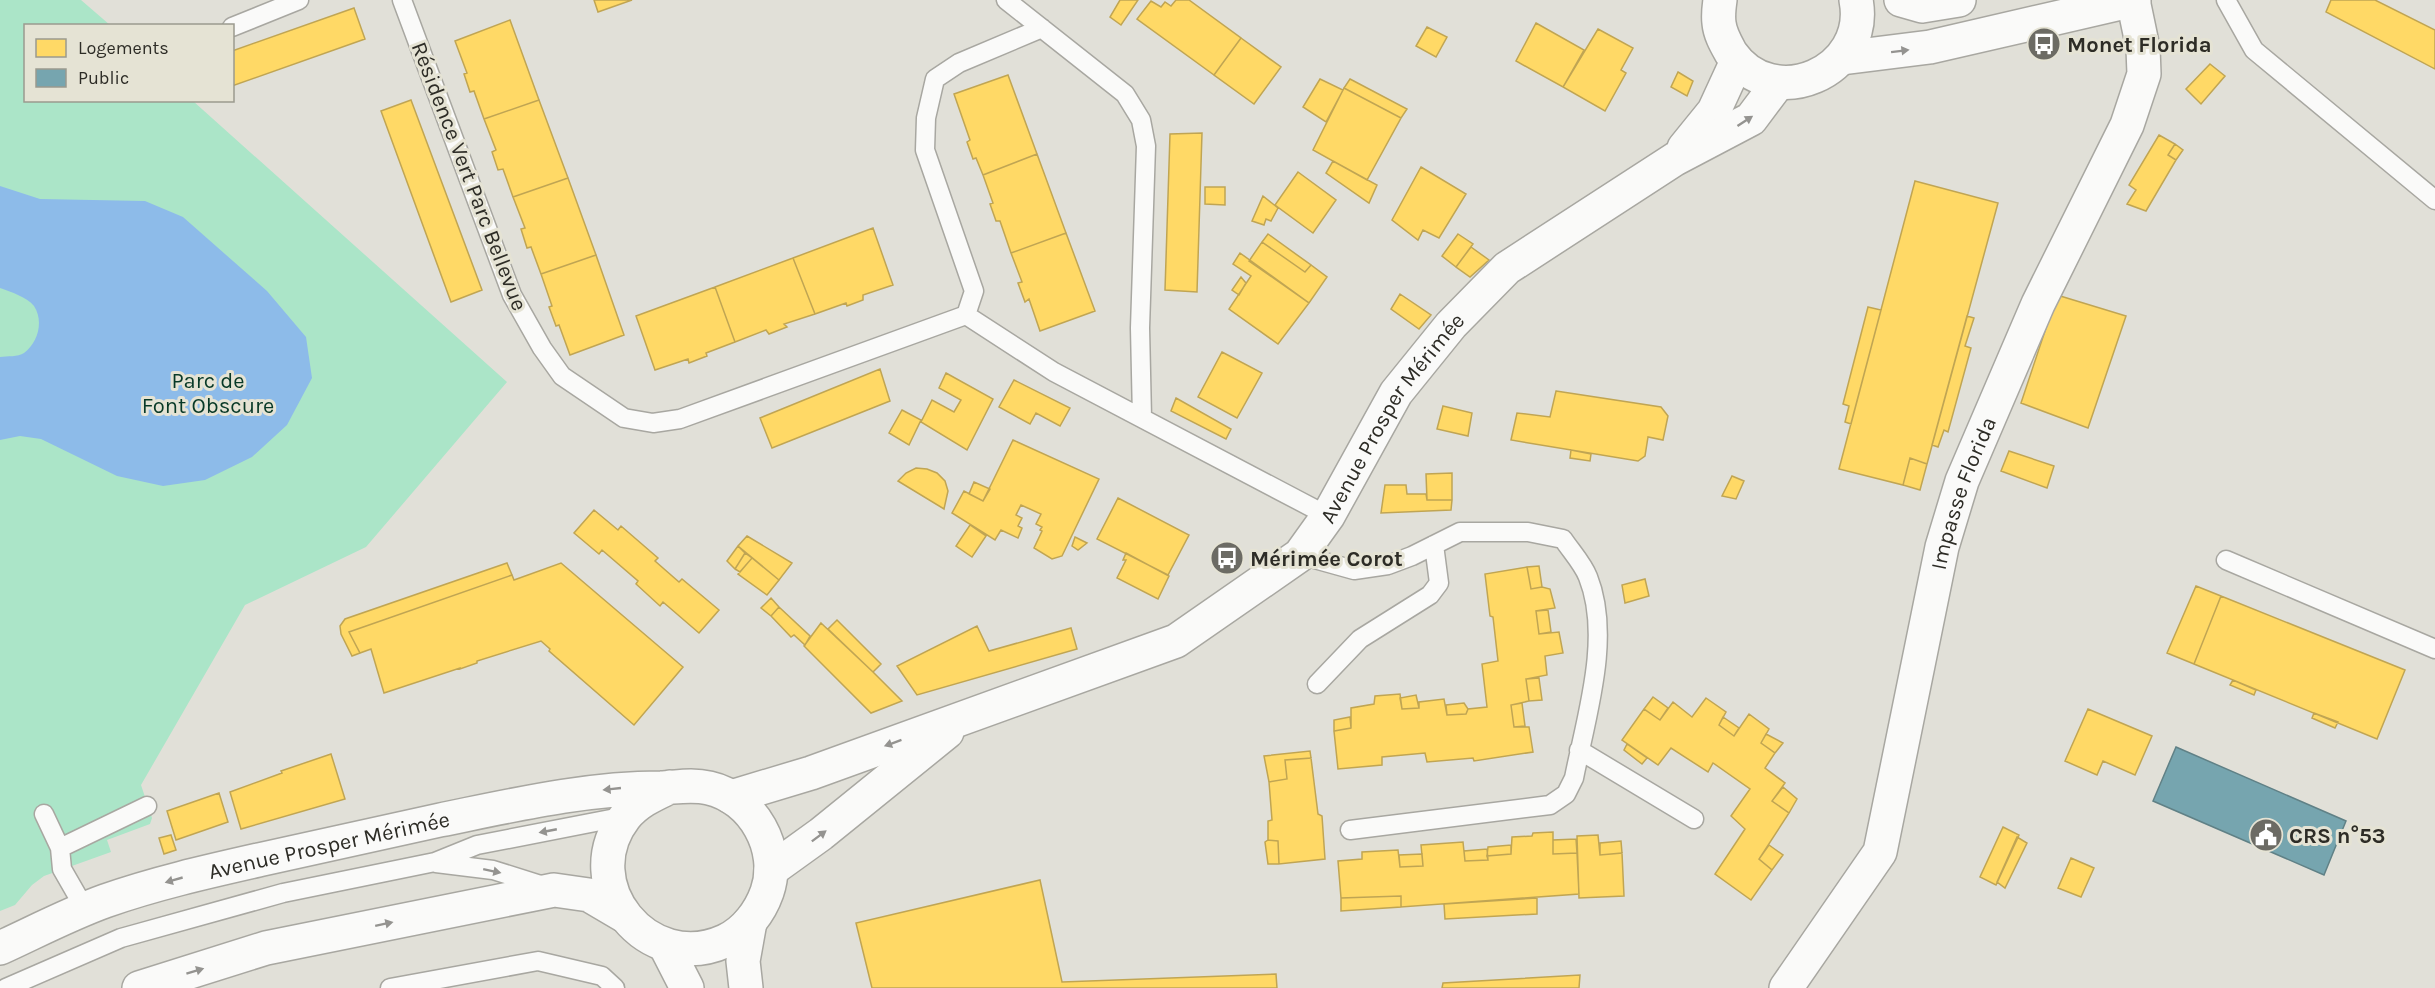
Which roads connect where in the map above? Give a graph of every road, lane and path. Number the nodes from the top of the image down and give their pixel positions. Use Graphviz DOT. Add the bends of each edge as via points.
graph roads {
  1 [pos="299,0"];
  2 [pos="402,0"];
  3 [pos="1006,0"];
  4 [pos="1694,0"];
  5 [pos="1856,0"];
  6 [pos="1901,0"];
  7 [pos="1959,0"];
  8 [pos="2133,0"];
  9 [pos="2226,0"];
  10 [pos="1719,12"];
  11 [pos="234,26"];
  12 [pos="1042,28"];
  13 [pos="1842,58"];
  14 [pos="1737,62"];
  15 [pos="1778,83"];
  16 [pos="1675,159"];
  17 [pos="2435,200"];
  18 [pos="966,315"];
  19 [pos="1142,418"];
  20 [pos="1328,516"];
  21 [pos="1434,545"];
  22 [pos="1300,555"];
  23 [pos="2226,560"];
  24 [pos="2435,649"];
  25 [pos="1317,684"];
  26 [pos="968,715"];
  27 [pos="1579,750"];
  28 [pos="670,788"];
  29 [pos="731,797"];
  30 [pos="147,806"];
  31 [pos="44,814"];
  32 [pos="626,816"];
  33 [pos="1694,819"];
  34 [pos="1350,830"];
  35 [pos="60,848"];
  36 [pos="435,862"];
  37 [pos="771,870"];
  38 [pos="555,890"];
  39 [pos="85,909"];
  40 [pos="623,915"];
  41 [pos="750,922"];
  42 [pos="665,945"];
  43 [pos="0,948"];
  44 [pos="6,988"];
  45 [pos="139,988"];
  46 [pos="390,988"];
  47 [pos="615,988"];
  48 [pos="687,988"];
  49 [pos="746,988"];
  50 [pos="1786,988"];
  1 -- 11 [label="lane"];
  2 -- 18 [label="lane, Résidence Vert Parc Bellevue" via="512,295 562,376 624,418 653,423 680,419"];
  3 -- 12 [label="lane"];
  4 -- 10 [label="street"];
  5 -- 13 [label="street" via="1854,36"];
  6 -- 7 [label="street" via="1922,6"];
  13 -- 8 [label="street, one-way" via="1930,47"];
  8 -- 50 [label="street, Impasse Florida" via="2144,74 2127,124 2038,304 1962,481 1942,547 1880,852"];
  9 -- 17 [label="lane" via="2254,50"];
  10 -- 14 [label="street" via="1725,44"];
  12 -- 18 [label="lane" via="959,63 935,79 926,118 925,150 974,291"];
  12 -- 19 [label="lane" via="1125,94 1141,120 1146,146 1140,328"];
  13 -- 15 [label="street" via="1824,73 1802,81"];
  14 -- 15 [label="street"];
  14 -- 16 [label="street, Avenue Prosper Mérimée" via="1714,111"];
  16 -- 15 [label="street, Avenue Prosper Mérimée, one-way" via="1751,120"];
  16 -- 20 [label="street, Avenue Prosper Mérimée" via="1507,268 1451,325 1396,393"];
  18 -- 19 [label="lane" via="1054,372"];
  19 -- 20 [label="lane"];
  20 -- 22 [label="street, Avenue Prosper Mérimée"];
  21 -- 22 [label="lane" via="1388,565 1354,570"];
  21 -- 25 [label="lane" via="1439,583 1430,595 1360,639"];
  21 -- 27 [label="lane" via="1460,532 1528,532 1563,539 1588,576 1598,616 1597,661"];
  22 -- 26 [label="street, Avenue Prosper Mérimée" via="1176,641"];
  23 -- 24 [label="lane"];
  26 -- 29 [label="street, Avenue Prosper Mérimée, one-way" via="811,773"];
  37 -- 26 [label="street, Avenue Prosper Mérimée, one-way"];
  27 -- 33 [label="lane"];
  27 -- 34 [label="lane" via="1574,778 1566,794 1550,805"];
  28 -- 29 [label="street, Avenue Prosper Mérimée" via="712,788"];
  28 -- 32 [label="street, Avenue Prosper Mérimée" via="646,798"];
  28 -- 39 [label="street, Avenue Prosper Mérimée, one-way" via="619,788 562,795 387,831 187,877"];
  29 -- 37 [label="street, Avenue Prosper Mérimée" via="748,810 761,828 769,848"];
  30 -- 35 [label="lane"];
  31 -- 35 [label="lane"];
  32 -- 36 [label="lane, one-way" via="477,845"];
  32 -- 40 [label="street, Avenue Prosper Mérimée" via="608,854 613,897"];
  35 -- 39 [label="lane" via="62,869"];
  36 -- 38 [label="lane, one-way" via="493,870"];
  36 -- 44 [label="lane" via="283,893 137,933"];
  37 -- 41 [label="street, Avenue Prosper Mérimée" via="765,898"];
  38 -- 40 [label="street, Avenue Prosper Mérimée" via="589,895"];
  45 -- 38 [label="street, Avenue Prosper Mérimée, one-way" via="266,948"];
  39 -- 43 [label="street, Avenue Prosper Mérimée"];
  40 -- 42 [label="street, Avenue Prosper Mérimée" via="642,934"];
  41 -- 42 [label="street, Avenue Prosper Mérimée" via="725,941 696,948"];
  41 -- 49 [label="street" via="743,961"];
  42 -- 48 [label="street"];
  46 -- 47 [label="lane" via="538,961 602,976"];
}
